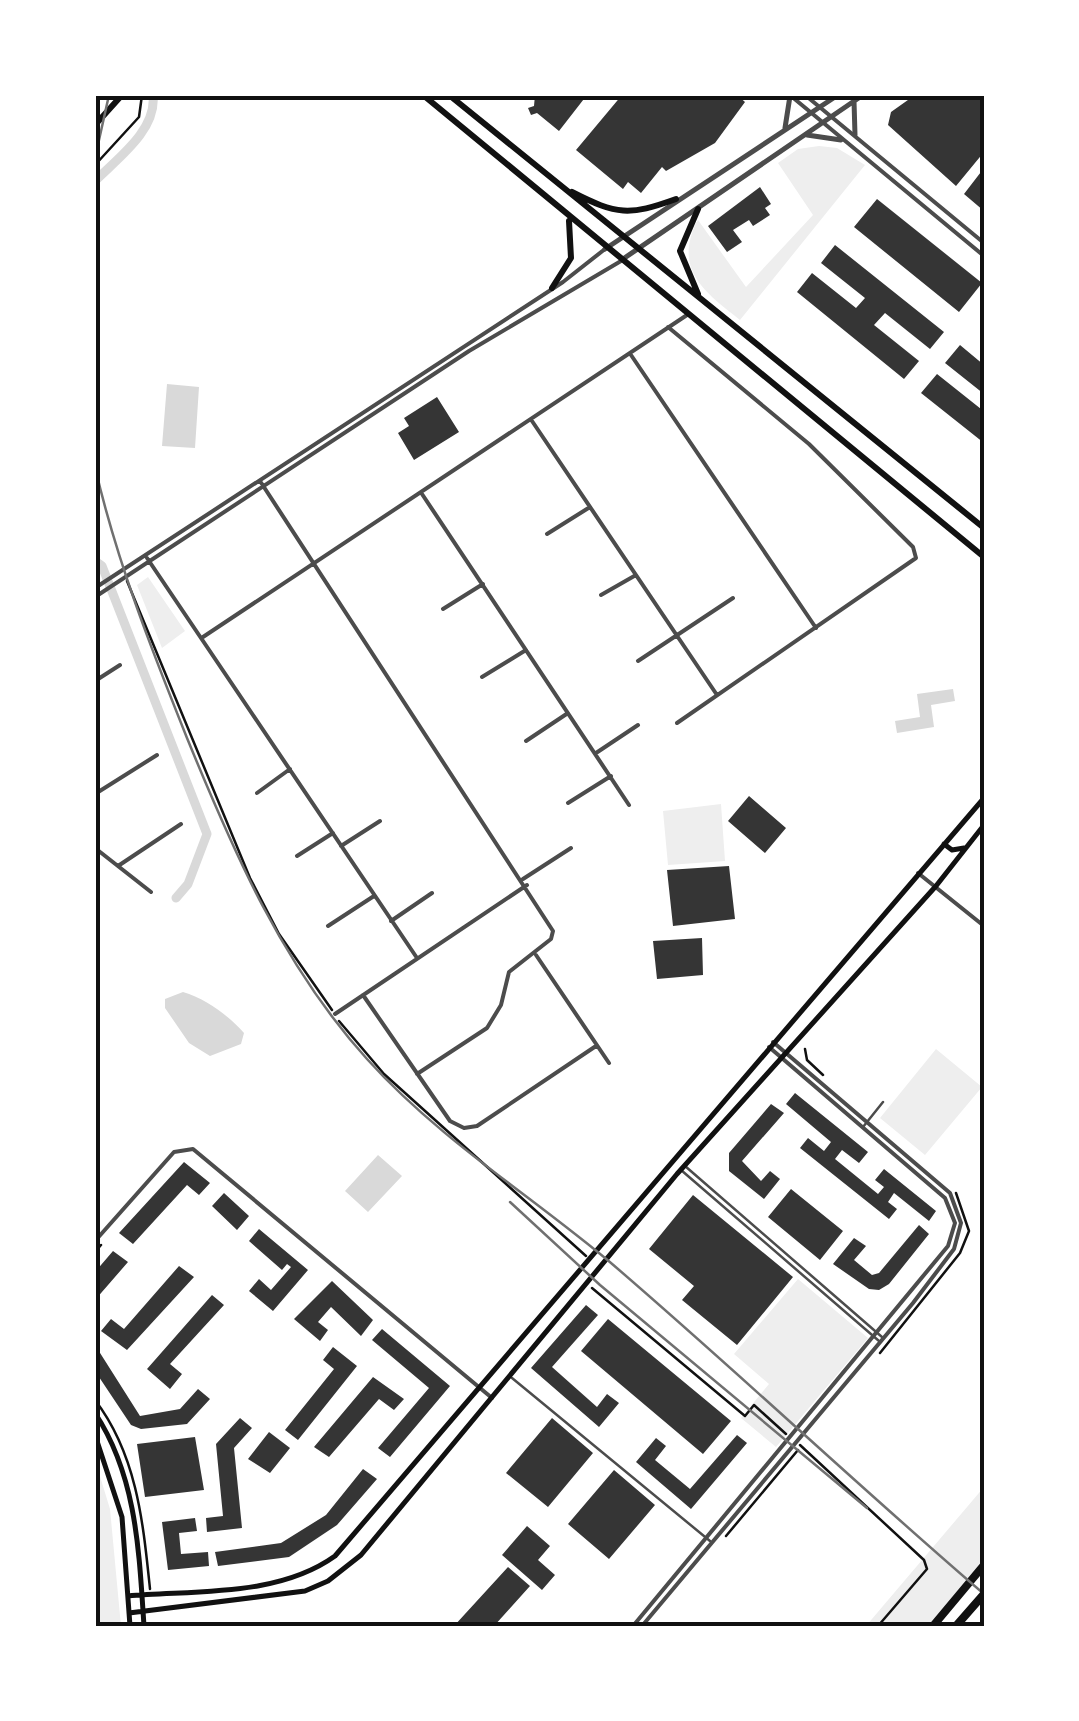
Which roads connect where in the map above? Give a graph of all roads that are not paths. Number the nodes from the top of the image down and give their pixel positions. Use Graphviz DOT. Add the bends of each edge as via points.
graph roads {
  1 [pos="122,95"];
  2 [pos="422,95"];
  3 [pos="449,95"];
  4 [pos="790,95"];
  5 [pos="805,95"];
  6 [pos="838,95"];
  7 [pos="864,95"];
  8 [pos="854,101"];
  9 [pos="819,107"];
  10 [pos="810,113"];
  11 [pos="831,116"];
  12 [pos="822,123"];
  13 [pos="95,125"];
  14 [pos="784,131"];
  15 [pos="804,135"];
  16 [pos="855,135"];
  17 [pos="841,140"];
  18 [pos="558,185"];
  19 [pos="676,199"];
  20 [pos="698,209"];
  21 [pos="568,217"];
  22 [pos="622,236"];
  23 [pos="984,242"];
  24 [pos="604,249"];
  25 [pos="637,249"];
  26 [pos="984,256"];
  27 [pos="620,260"];
  28 [pos="552,288"];
  29 [pos="700,298"];
  30 [pos="687,314"];
  31 [pos="668,327"];
  32 [pos="630,355"];
  33 [pos="532,421"];
  34 [pos="262,484"];
  35 [pos="422,494"];
  36 [pos="590,507"];
  37 [pos="984,528"];
  38 [pos="547,534"];
  39 [pos="144,554"];
  40 [pos="984,557"];
  41 [pos="149,560"];
  42 [pos="313,565"];
  43 [pos="636,575"];
  44 [pos="114,583"];
  45 [pos="484,584"];
  46 [pos="99,588"];
  47 [pos="601,594"];
  48 [pos="95,597"];
  49 [pos="733,598"];
  50 [pos="442,609"];
  51 [pos="816,628"];
  52 [pos="677,636"];
  53 [pos="203,637"];
  54 [pos="526,650"];
  55 [pos="638,661"];
  56 [pos="120,666"];
  57 [pos="482,677"];
  58 [pos="95,681"];
  59 [pos="717,695"];
  60 [pos="568,713"];
  61 [pos="677,723"];
  62 [pos="638,726"];
  63 [pos="526,741"];
  64 [pos="596,753"];
  65 [pos="157,755"];
  66 [pos="290,769"];
  67 [pos="611,776"];
  68 [pos="257,792"];
  69 [pos="95,794"];
  70 [pos="984,798"];
  71 [pos="568,803"];
  72 [pos="629,805"];
  73 [pos="380,821"];
  74 [pos="181,824"];
  75 [pos="984,825"];
  76 [pos="333,833"];
  77 [pos="944,844"];
  78 [pos="341,846"];
  79 [pos="95,848"];
  80 [pos="572,848"];
  81 [pos="965,848"];
  82 [pos="297,856"];
  83 [pos="118,866"];
  84 [pos="918,873"];
  85 [pos="523,878"];
  86 [pos="527,886"];
  87 [pos="936,886"];
  88 [pos="151,892"];
  89 [pos="432,894"];
  90 [pos="374,896"];
  91 [pos="391,922"];
  92 [pos="328,926"];
  93 [pos="984,926"];
  94 [pos="536,954"];
  95 [pos="417,958"];
  96 [pos="363,995"];
  97 [pos="335,1014"];
  98 [pos="771,1045"];
  99 [pos="596,1046"];
  100 [pos="786,1057"];
  101 [pos="609,1062"];
  102 [pos="417,1074"];
  103 [pos="883,1102"];
  104 [pos="865,1124"];
  105 [pos="683,1168"];
  106 [pos="95,1241"];
  107 [pos="876,1335"];
  108 [pos="882,1340"];
  109 [pos="511,1377"];
  110 [pos="482,1388"];
  111 [pos="492,1398"];
  112 [pos="95,1413"];
  113 [pos="95,1435"];
  114 [pos="796,1443"];
  115 [pos="98,1445"];
  116 [pos="135,1514"];
  117 [pos="122,1517"];
  118 [pos="709,1540"];
  119 [pos="984,1565"];
  120 [pos="984,1594"];
  121 [pos="142,1595"];
  122 [pos="128,1596"];
  123 [pos="143,1611"];
  124 [pos="129,1613"];
  125 [pos="130,1626"];
  126 [pos="144,1626"];
  127 [pos="633,1626"];
  128 [pos="642,1626"];
  129 [pos="934,1626"];
  130 [pos="956,1626"];
  1 -- 13 [label="main road"];
  2 -- 21 [label="main road"];
  3 -- 18 [label="main road"];
  4 -- 10 [label="street"];
  4 -- 14 [label="street"];
  5 -- 9 [label="street"];
  6 -- 9 [label="street"];
  7 -- 8 [label="street"];
  8 -- 11 [label="street"];
  8 -- 16 [label="street"];
  9 -- 10 [label="street"];
  9 -- 11 [label="street"];
  10 -- 12 [label="street"];
  10 -- 14 [label="street"];
  11 -- 12 [label="street"];
  11 -- 16 [label="street"];
  12 -- 15 [label="street"];
  12 -- 17 [label="street"];
  14 -- 19 [label="street"];
  15 -- 17 [label="street"];
  15 -- 20 [label="street"];
  16 -- 23 [label="street"];
  17 -- 26 [label="street"];
  18 -- 19 [label="main road" via="624,213"];
  18 -- 22 [label="main road"];
  19 -- 22 [label="street"];
  20 -- 25 [label="street"];
  20 -- 29 [label="main road" via="680,251"];
  21 -- 24 [label="main road"];
  21 -- 28 [label="main road" via="572,258"];
  22 -- 24 [label="street"];
  22 -- 25 [label="main road"];
  24 -- 27 [label="main road"];
  24 -- 28 [label="street"];
  25 -- 27 [label="street"];
  25 -- 29 [label="main road"];
  27 -- 30 [label="main road"];
  27 -- 34 [label="street"];
  28 -- 34 [label="street"];
  29 -- 37 [label="main road"];
  30 -- 31 [label="street"];
  30 -- 40 [label="main road"];
  31 -- 32 [label="street"];
  31 -- 51 [label="street" via="809,444 913,548 915,563"];
  32 -- 33 [label="street"];
  32 -- 51 [label="street"];
  33 -- 35 [label="street"];
  33 -- 36 [label="street"];
  34 -- 39 [label="street"];
  34 -- 41 [label="street"];
  34 -- 42 [label="street"];
  35 -- 42 [label="street"];
  35 -- 45 [label="street"];
  36 -- 38 [label="street"];
  36 -- 43 [label="street"];
  39 -- 41 [label="street"];
  39 -- 44 [label="street"];
  41 -- 44 [label="street"];
  41 -- 53 [label="street"];
  42 -- 53 [label="street"];
  42 -- 85 [label="street"];
  43 -- 47 [label="street"];
  43 -- 52 [label="street"];
  44 -- 46 [label="street"];
  45 -- 50 [label="street"];
  45 -- 54 [label="street"];
  46 -- 48 [label="street"];
  49 -- 52 [label="street"];
  51 -- 59 [label="street"];
  52 -- 55 [label="street"];
  52 -- 59 [label="street"];
  53 -- 66 [label="street"];
  54 -- 57 [label="street"];
  54 -- 60 [label="street"];
  56 -- 58 [label="street"];
  59 -- 61 [label="street"];
  60 -- 63 [label="street"];
  60 -- 64 [label="street"];
  62 -- 64 [label="street"];
  64 -- 67 [label="street"];
  65 -- 69 [label="street"];
  66 -- 68 [label="street"];
  66 -- 76 [label="street"];
  67 -- 71 [label="street"];
  67 -- 72 [label="street"];
  70 -- 77 [label="main road"];
  73 -- 78 [label="street"];
  74 -- 83 [label="street"];
  75 -- 81 [label="main road"];
  76 -- 78 [label="street"];
  76 -- 82 [label="street"];
  77 -- 81 [label="main road"];
  77 -- 84 [label="main road"];
  78 -- 90 [label="street"];
  79 -- 83 [label="street"];
  80 -- 85 [label="street"];
  81 -- 87 [label="main road"];
  83 -- 88 [label="street"];
  84 -- 87 [label="street"];
  84 -- 98 [label="main road"];
  85 -- 86 [label="street"];
  86 -- 94 [label="street" via="553,931"];
  86 -- 95 [label="street"];
  87 -- 93 [label="street"];
  87 -- 100 [label="main road"];
  89 -- 91 [label="street"];
  90 -- 91 [label="street"];
  90 -- 92 [label="street"];
  91 -- 95 [label="street"];
  94 -- 99 [label="street"];
  94 -- 102 [label="street" via="509,972 487,1028"];
  95 -- 96 [label="street"];
  96 -- 97 [label="street"];
  96 -- 102 [label="street"];
  98 -- 100 [label="street"];
  98 -- 110 [label="main road"];
  99 -- 101 [label="street"];
  99 -- 102 [label="street" via="470,1128 450,1121"];
  100 -- 104 [label="street"];
  100 -- 105 [label="main road"];
  103 -- 104 [label="lane"];
  104 -- 107 [label="street" via="945,1198 955,1223 948,1246"];
  104 -- 108 [label="street" via="950,1193 961,1223 954,1249"];
  105 -- 107 [label="lane"];
  105 -- 109 [label="main road"];
  106 -- 110 [label="street" via="174,1152 194,1149"];
  107 -- 108 [label="lane"];
  107 -- 114 [label="street"];
  108 -- 114 [label="street"];
  109 -- 111 [label="main road"];
  109 -- 118 [label="lane"];
  110 -- 111 [label="street"];
  110 -- 121 [label="main road" via="354,1539 315,1571 271,1584"];
  111 -- 123 [label="main road" via="360,1554 328,1581 270,1598"];
  112 -- 116 [label="main road" via="123,1469"];
  113 -- 115 [label="main road"];
  114 -- 118 [label="street"];
  115 -- 117 [label="main road"];
  116 -- 117 [label="main road"];
  116 -- 121 [label="main road"];
  117 -- 122 [label="main road"];
  118 -- 127 [label="street"];
  118 -- 128 [label="street"];
  119 -- 129 [label="highway"];
  120 -- 130 [label="highway"];
  121 -- 122 [label="main road"];
  121 -- 123 [label="main road"];
  122 -- 124 [label="main road"];
  123 -- 124 [label="main road"];
  123 -- 126 [label="main road"];
  124 -- 125 [label="main road"];
}
